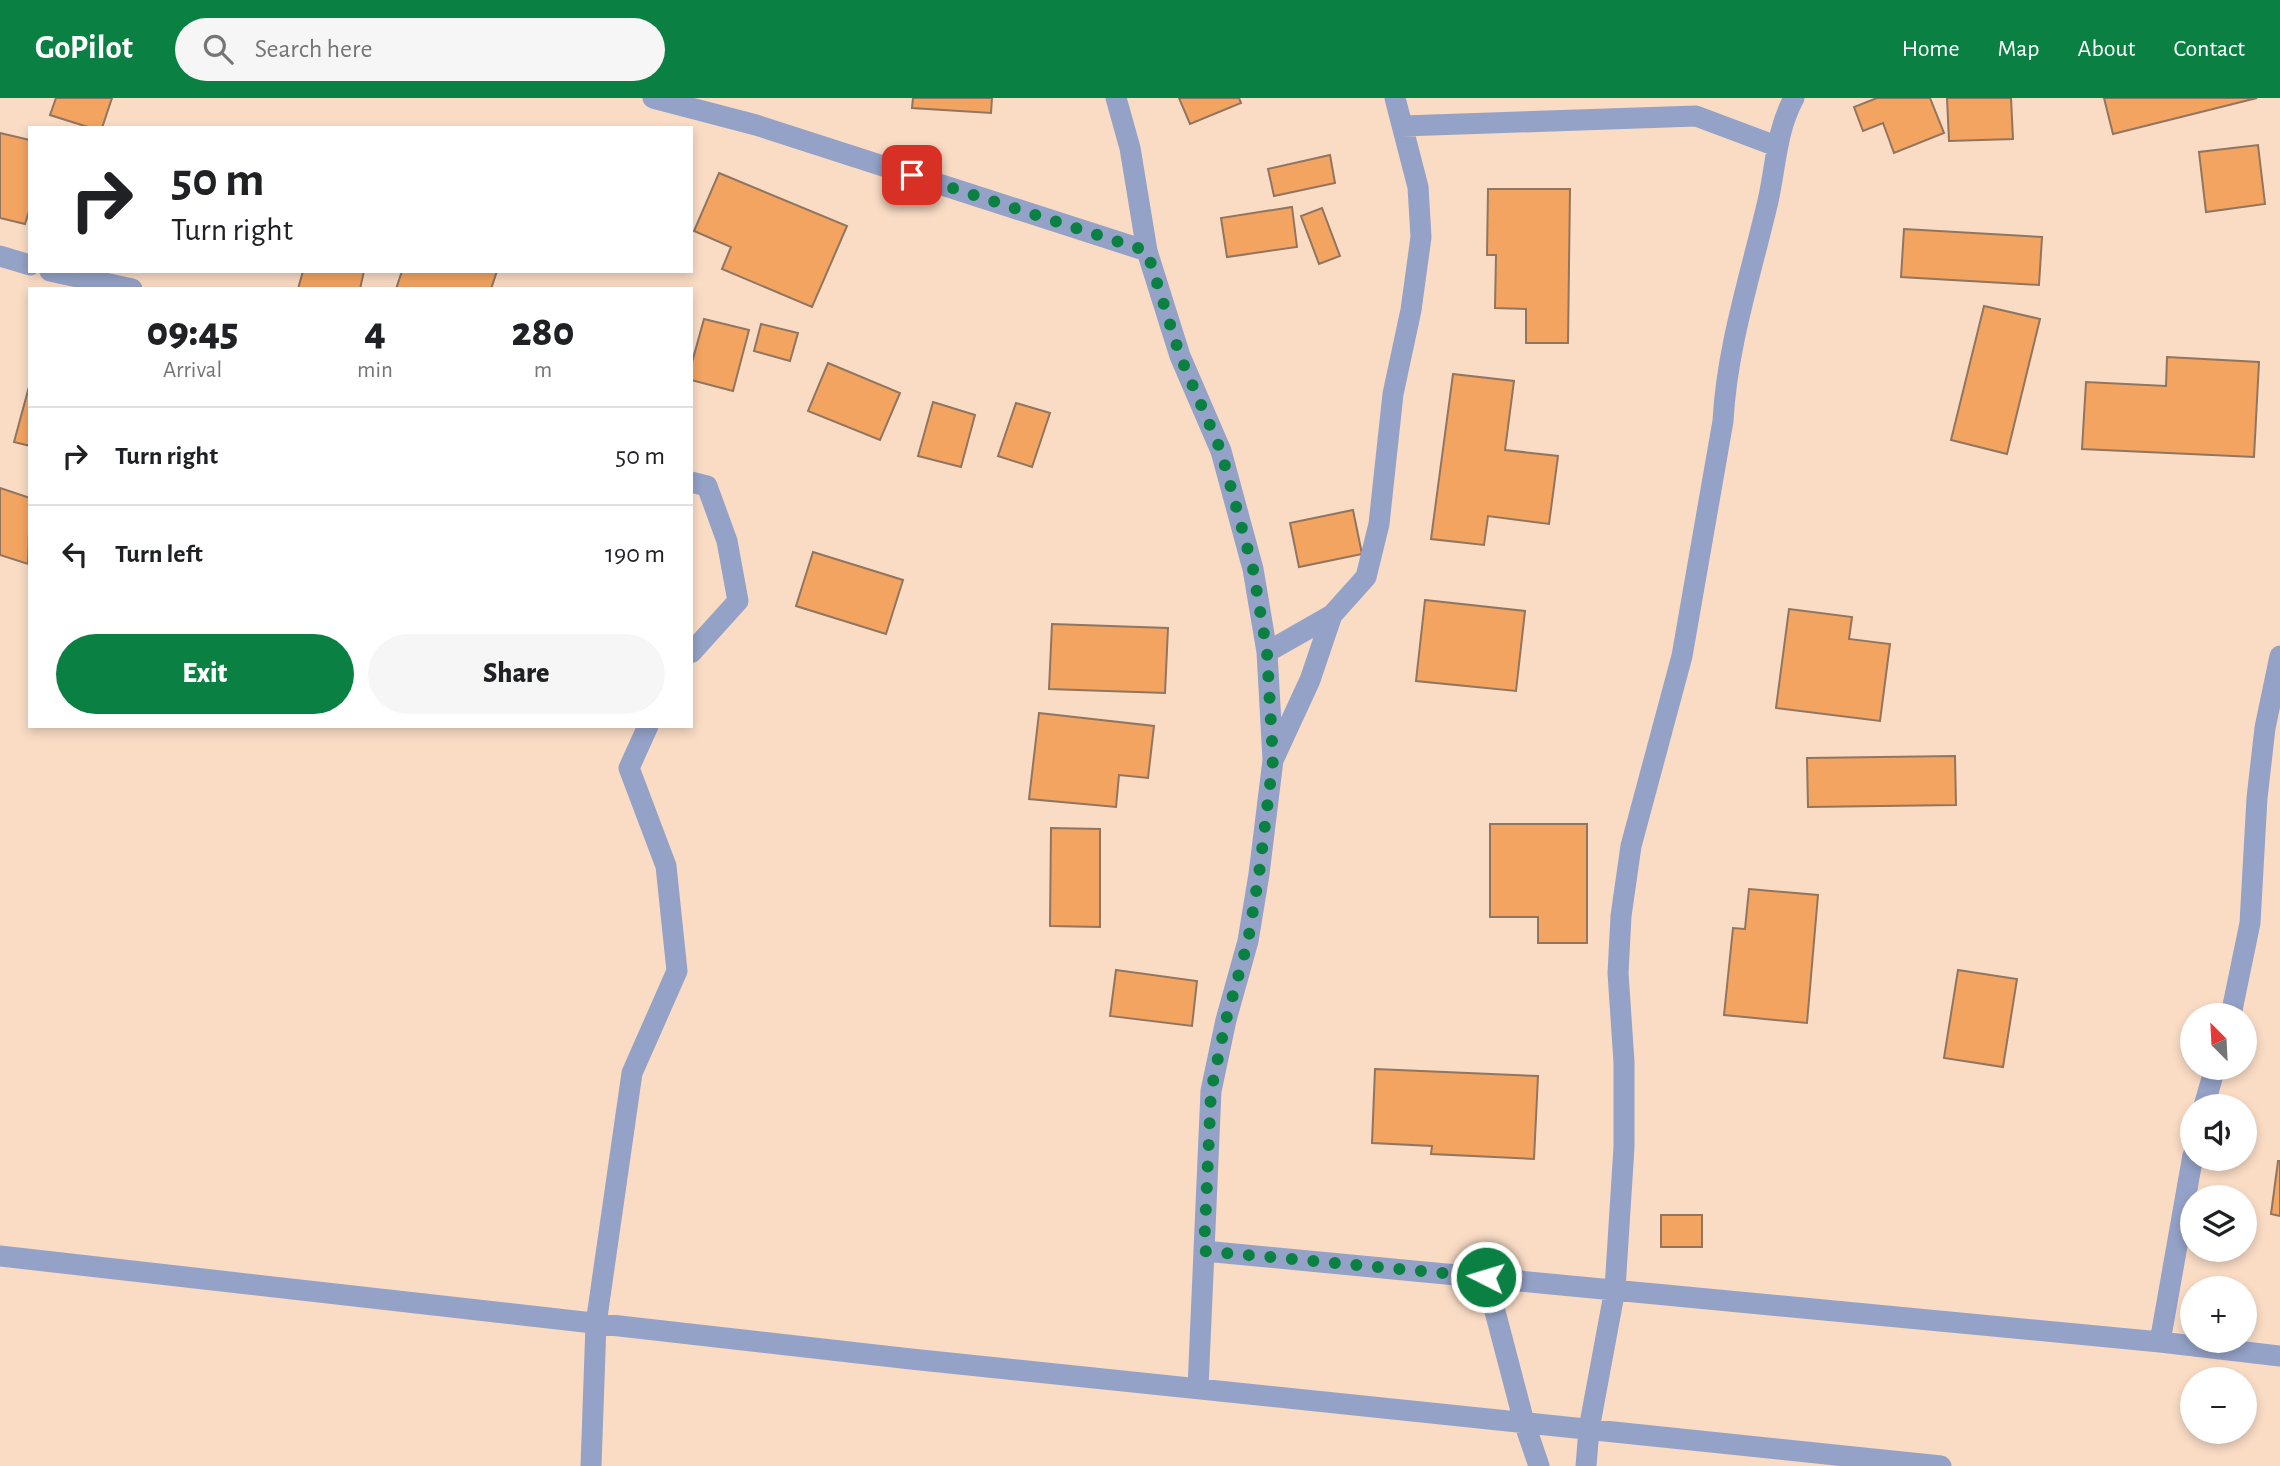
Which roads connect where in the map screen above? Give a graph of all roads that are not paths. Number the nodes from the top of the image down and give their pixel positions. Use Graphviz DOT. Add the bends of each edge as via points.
graph roads {
  1 [pos="653,98"];
  2 [pos="1116,98"];
  3 [pos="1395,98"];
  4 [pos="1794,98"];
  5 [pos="1403,126"];
  6 [pos="1776,146"];
  7 [pos="1147,251"];
  8 [pos="0,256"];
  9 [pos="28,264"];
  10 [pos="59,273"];
  11 [pos="123,287"];
  12 [pos="693,482"];
  13 [pos="1332,615"];
  14 [pos="693,651"];
  15 [pos="1267,652"];
  16 [pos="2280,656"];
  17 [pos="647,728"];
  18 [pos="1273,760"];
  19 [pos="2233,1003"];
  20 [pos="2190,1171"];
  21 [pos="1204,1251"];
  22 [pos="0,1256"];
  23 [pos="1486,1277"];
  24 [pos="1615,1289"];
  25 [pos="596,1324"];
  26 [pos="2160,1342"];
  27 [pos="2280,1356"];
  28 [pos="1199,1388"];
  29 [pos="1524,1422"];
  30 [pos="1589,1429"];
  31 [pos="591,1466"];
  32 [pos="1539,1466"];
  33 [pos="1586,1466"];
  34 [pos="1941,1466"];
  1 -- 7 [label="street" via="756,125"];
  2 -- 7 [label="street" via="1130,148"];
  3 -- 5 [label="street"];
  4 -- 6 [label="street"];
  5 -- 6 [label="street" via="1696,117"];
  5 -- 13 [label="street" via="1418,187 1421,237 1393,394 1373,551 1366,577"];
  6 -- 24 [label="street" via="1769,198 1725,389 1682,656 1631,846 1621,916 1618,973 1624,1147"];
  7 -- 15 [label="street" via="1180,356 1221,451 1253,569"];
  8 -- 9 [label="street"];
  10 -- 11 [label="street"];
  12 -- 14 [label="street" via="707,486 727,541 738,601"];
  13 -- 15 [label="street"];
  13 -- 18 [label="street" via="1310,680"];
  15 -- 18 [label="street"];
  16 -- 19 [label="street" via="2257,798 2250,923"];
  17 -- 25 [label="street" via="629,768 666,866 677,971 632,1073"];
  18 -- 21 [label="street" via="1248,941 1211,1091"];
  20 -- 26 [label="street"];
  21 -- 23 [label="street"];
  21 -- 28 [label="street"];
  22 -- 25 [label="street"];
  23 -- 24 [label="street"];
  23 -- 29 [label="street"];
  24 -- 26 [label="street"];
  24 -- 30 [label="street"];
  25 -- 28 [label="street"];
  25 -- 31 [label="street"];
  26 -- 27 [label="street"];
  28 -- 29 [label="street"];
  29 -- 30 [label="street"];
  29 -- 32 [label="street"];
  30 -- 33 [label="street"];
  30 -- 34 [label="street"];
}
